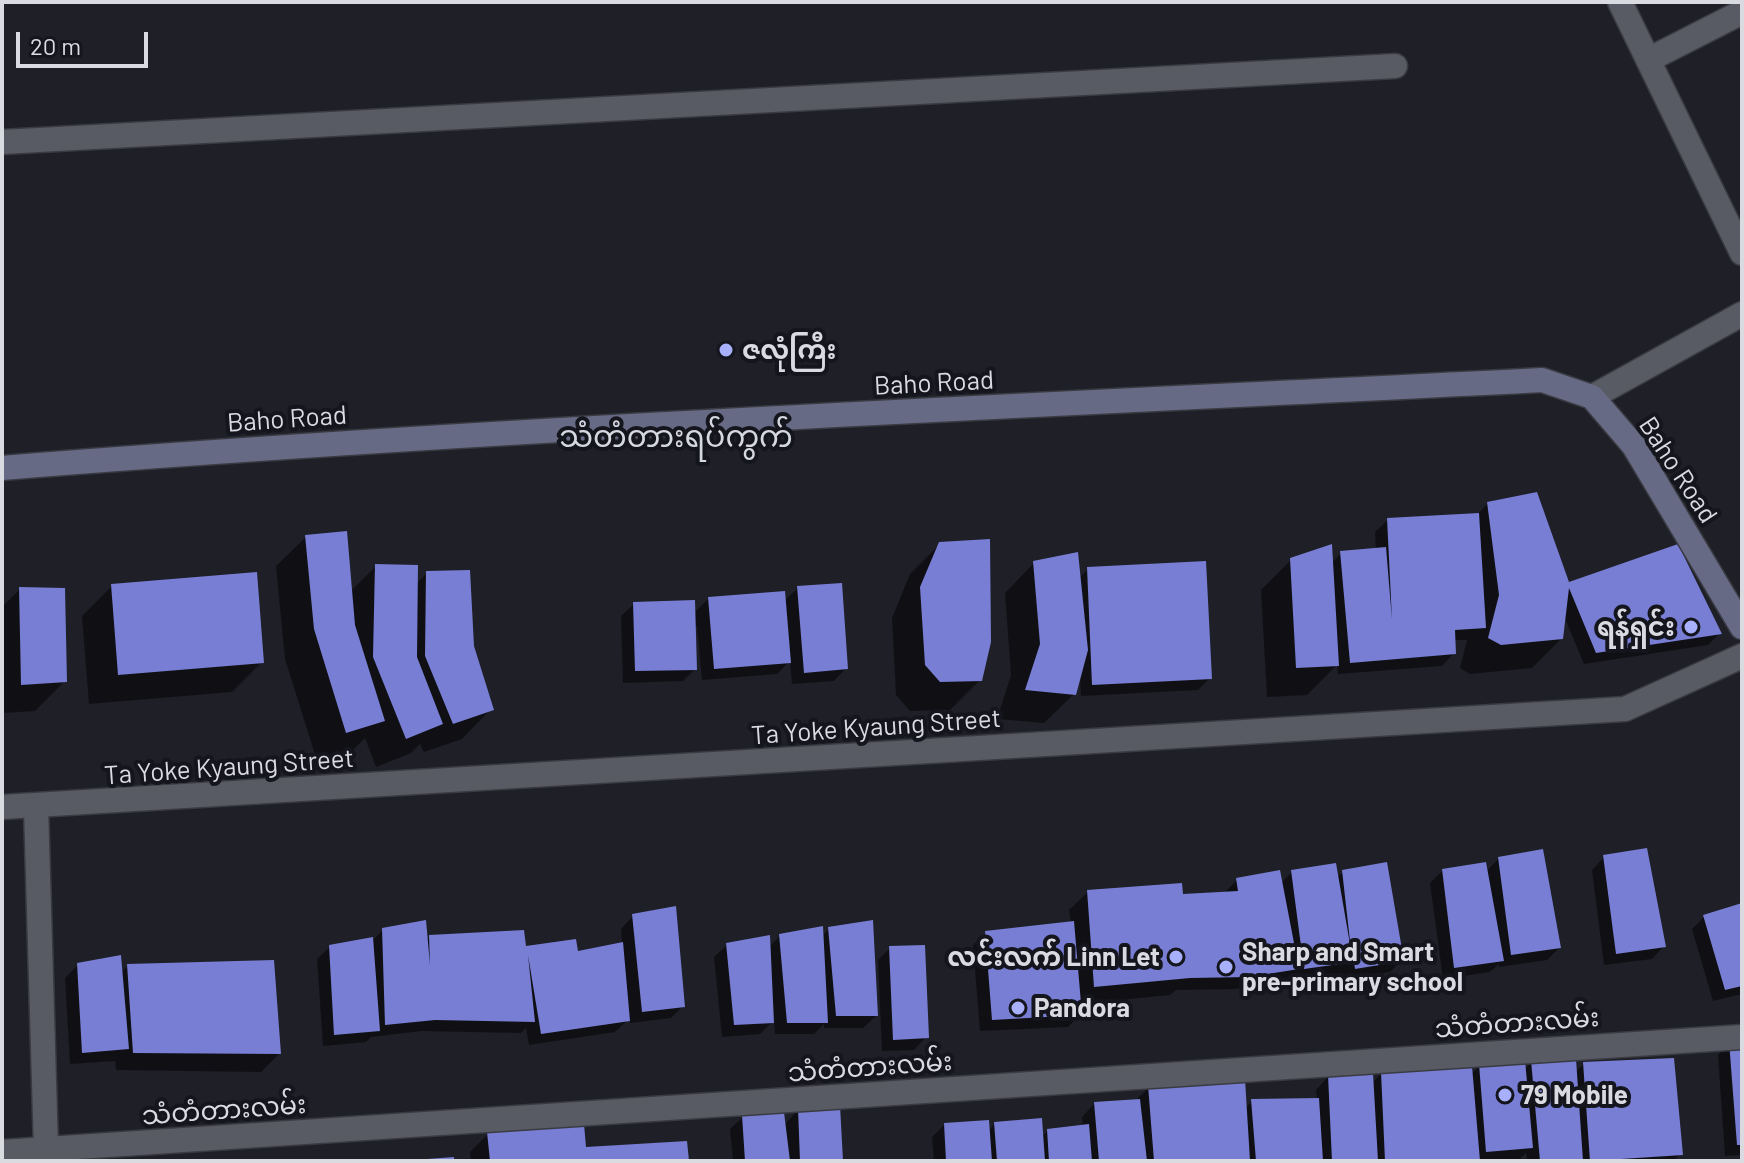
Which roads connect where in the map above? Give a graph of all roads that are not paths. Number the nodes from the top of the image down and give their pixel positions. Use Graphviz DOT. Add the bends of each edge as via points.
graph roads {
  1 [pos="1620,2"];
  2 [pos="1742,12"];
  3 [pos="1648,60"];
  4 [pos="1395,66"];
  5 [pos="2,142"];
  6 [pos="1742,253"];
  7 [pos="1742,314"];
  8 [pos="1592,397"];
  9 [pos="2,468"];
  10 [pos="1742,627"];
  11 [pos="1742,656"];
  12 [pos="2,807"];
  13 [pos="36,807"];
  14 [pos="1742,1037"];
  15 [pos="46,1150"];
  16 [pos="2,1152"];
  1 -- 3 [label="street"];
  2 -- 3 [label="street"];
  3 -- 6 [label="street"];
  4 -- 5 [label="street"];
  7 -- 8 [label="street"];
  8 -- 9 [label="main road, Baho Road" via="1542,380 671,424"];
  8 -- 10 [label="main road, Baho Road" via="1634,446"];
  11 -- 13 [label="street, Ta Yoke Kyaung Street" via="1625,709"];
  12 -- 13 [label="street, Ta Yoke Kyaung Street"];
  13 -- 15 [label="street"];
  14 -- 15 [label="street, သံတံတားလမ်း"];
  15 -- 16 [label="street, သံတံတားလမ်း"];
}
